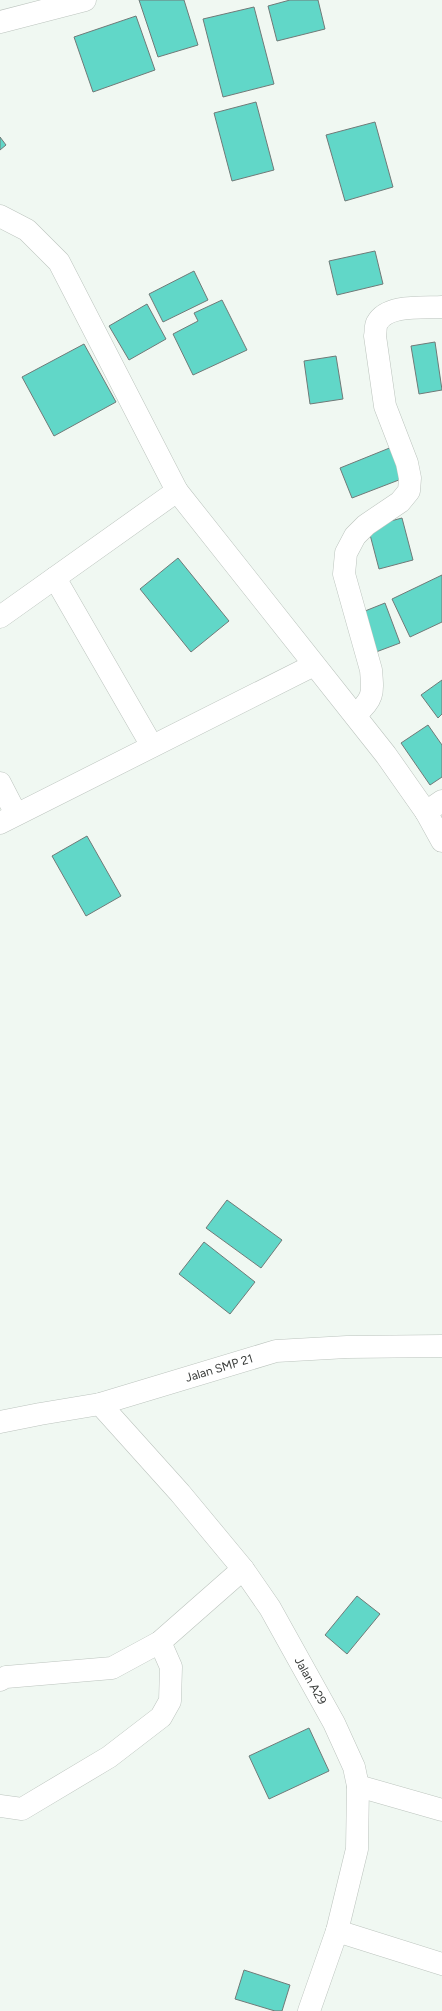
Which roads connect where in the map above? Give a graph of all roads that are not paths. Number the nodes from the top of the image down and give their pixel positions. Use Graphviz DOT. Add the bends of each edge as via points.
graph roads {
  1 [pos="85,0"];
  2 [pos="0,22"];
  3 [pos="0,216"];
  4 [pos="442,308"];
  5 [pos="177,491"];
  6 [pos="55,578"];
  7 [pos="0,618"];
  8 [pos="314,665"];
  9 [pos="355,715"];
  10 [pos="152,746"];
  11 [pos="0,783"];
  12 [pos="434,807"];
  13 [pos="8,819"];
  14 [pos="442,841"];
  15 [pos="442,1346"];
  16 [pos="100,1404"];
  17 [pos="0,1422"];
  18 [pos="243,1569"];
  19 [pos="160,1642"];
  20 [pos="0,1680"];
  21 [pos="358,1786"];
  22 [pos="0,1806"];
  23 [pos="442,1810"];
  24 [pos="337,1931"];
  25 [pos="442,1964"];
  26 [pos="309,2011"];
  1 -- 2 [label="street"];
  3 -- 5 [label="street" via="27,230 59,262"];
  4 -- 9 [label="street" via="398,310 383,315 376,324 375,336 385,406 410,478 408,491 400,502 366,525 355,536 346,552 344,574 371,670 373,693 365,707"];
  5 -- 6 [label="street"];
  5 -- 8 [label="street"];
  6 -- 7 [label="street"];
  6 -- 10 [label="street"];
  8 -- 9 [label="street"];
  8 -- 10 [label="street"];
  9 -- 12 [label="street" via="386,755"];
  10 -- 13 [label="street"];
  11 -- 13 [label="street"];
  12 -- 14 [label="street"];
  15 -- 16 [label="street, Jalan SMP 21" via="276,1351"];
  16 -- 17 [label="street, Jalan SMP 21"];
  16 -- 18 [label="street, Jalan A29" via="180,1493"];
  18 -- 19 [label="street"];
  18 -- 21 [label="street, Jalan A29" via="270,1608 334,1723 354,1767"];
  19 -- 20 [label="street" via="112,1668 6,1677"];
  19 -- 22 [label="street" via="171,1667 170,1701 161,1717 109,1757 22,1809"];
  21 -- 23 [label="street"];
  21 -- 24 [label="street, Jalan A29" via="357,1849"];
  24 -- 25 [label="street"];
  24 -- 26 [label="street, Jalan A29"];
}
